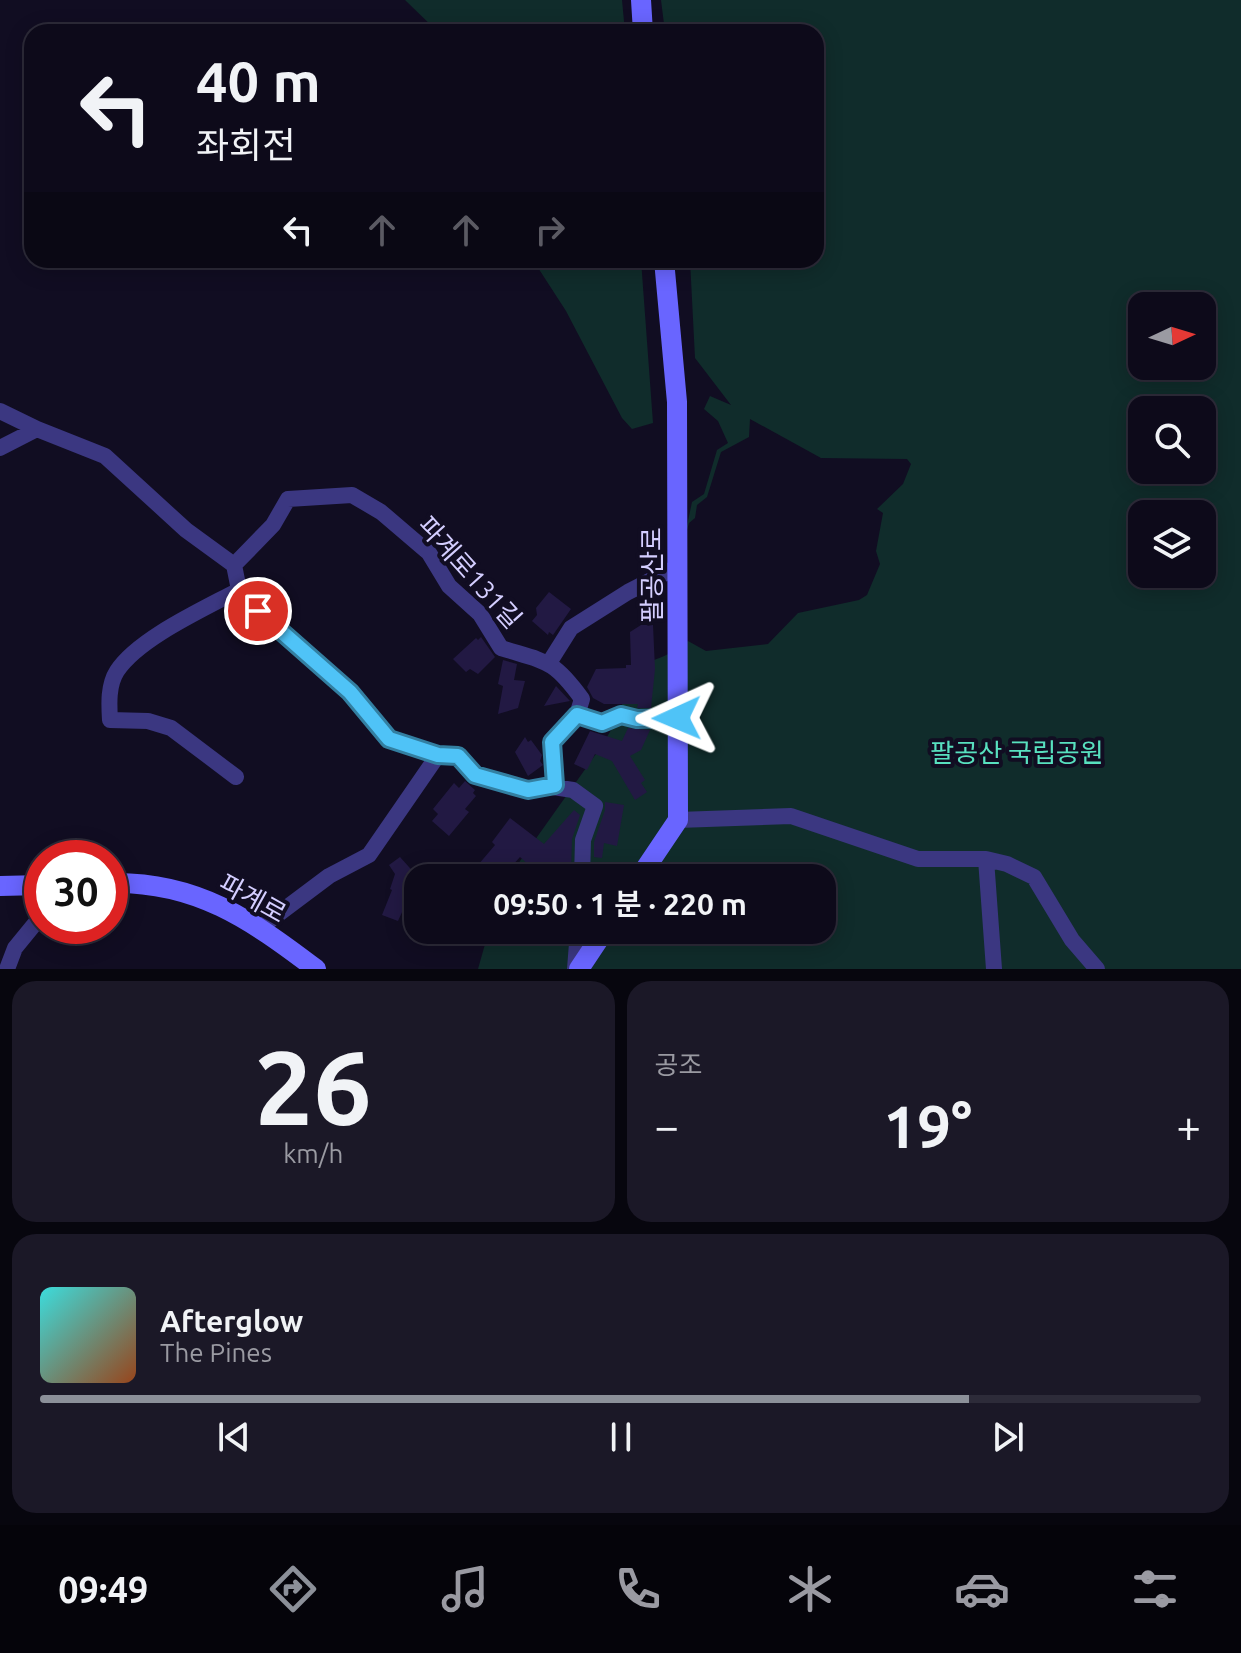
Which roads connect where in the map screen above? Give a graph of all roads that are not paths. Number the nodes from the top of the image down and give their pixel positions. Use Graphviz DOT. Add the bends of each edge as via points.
graph roads {
  1 [pos="641,0"];
  2 [pos="642,24"];
  3 [pos="665,268"];
  4 [pos="0,411"];
  5 [pos="37,429"];
  6 [pos="0,448"];
  7 [pos="234,565"];
  8 [pos="677,567"];
  9 [pos="239,590"];
  10 [pos="549,663"];
  11 [pos="577,715"];
  12 [pos="677,718"];
  13 [pos="438,755"];
  14 [pos="236,777"];
  15 [pos="547,786"];
  16 [pos="678,820"];
  17 [pos="986,859"];
  18 [pos="582,864"];
  19 [pos="648,864"];
  20 [pos="128,882"];
  21 [pos="24,885"];
  22 [pos="0,886"];
  23 [pos="261,927"];
  24 [pos="24,937"];
  25 [pos="578,944"];
  26 [pos="595,944"];
  27 [pos="7,969"];
  28 [pos="316,969"];
  29 [pos="577,969"];
  30 [pos="994,969"];
  31 [pos="1097,969"];
  1 -- 2 [label="street"];
  3 -- 8 [label="street, 팔공산로" via="677,402"];
  4 -- 5 [label="street"];
  5 -- 6 [label="street"];
  5 -- 7 [label="street" via="105,456 186,530"];
  7 -- 9 [label="street"];
  7 -- 10 [label="street, 파계로131길" via="273,525 288,499 352,495 429,553 501,648"];
  8 -- 10 [label="street" via="571,628"];
  8 -- 12 [label="street, 팔공산로"];
  9 -- 13 [label="street" via="350,692 389,739"];
  9 -- 14 [label="street" via="137,651 116,671 108,697 110,720 171,728"];
  10 -- 11 [label="street, 파계로131길" via="582,699"];
  11 -- 12 [label="street" via="602,723 621,715"];
  11 -- 15 [label="street" via="552,742 555,785"];
  12 -- 16 [label="street, 팔공산로"];
  13 -- 15 [label="street" via="458,756 475,775 528,790"];
  13 -- 23 [label="street" via="369,855 329,876"];
  15 -- 18 [label="street" via="573,790 595,806 583,840"];
  16 -- 17 [label="street" via="791,816 918,859"];
  16 -- 19 [label="street"];
  17 -- 30 [label="street"];
  17 -- 31 [label="street" via="1034,877 1072,940"];
  20 -- 23 [label="street, 파계로" via="218,903"];
  21 -- 22 [label="street"];
  23 -- 28 [label="street, 파계로"];
  24 -- 27 [label="street"];
  25 -- 29 [label="street"];
  26 -- 29 [label="street"];
}
